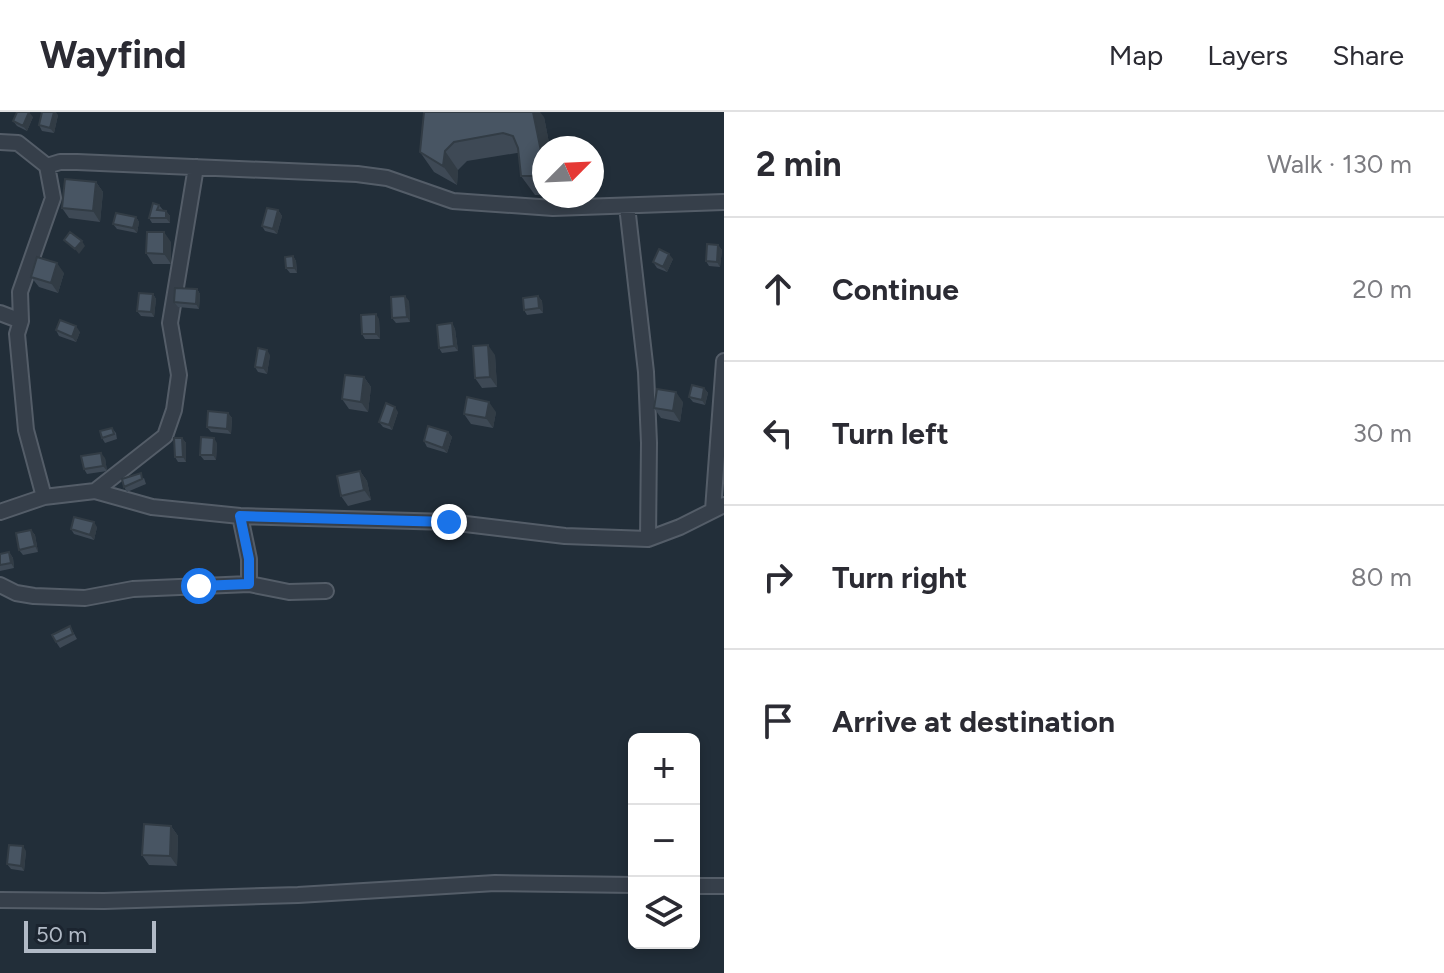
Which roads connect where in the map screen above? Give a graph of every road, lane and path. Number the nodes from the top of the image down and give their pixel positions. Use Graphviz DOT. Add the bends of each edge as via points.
graph roads {
  1 [pos="0,142"];
  2 [pos="47,166"];
  3 [pos="196,167"];
  4 [pos="724,202"];
  5 [pos="627,206"];
  6 [pos="0,313"];
  7 [pos="21,321"];
  8 [pos="724,361"];
  9 [pos="95,491"];
  10 [pos="44,497"];
  11 [pos="718,508"];
  12 [pos="0,512"];
  13 [pos="240,516"];
  14 [pos="648,539"];
  15 [pos="249,584"];
  16 [pos="0,585"];
  17 [pos="326,591"];
  18 [pos="628,885"];
  19 [pos="700,886"];
  20 [pos="724,886"];
  21 [pos="0,900"];
  1 -- 2 [label="street" via="18,143"];
  2 -- 3 [label="street" via="60,162"];
  2 -- 7 [label="street" via="53,198 20,292"];
  3 -- 5 [label="street" via="357,174 387,178 453,201 553,208"];
  3 -- 9 [label="street" via="170,323 179,375 174,410 165,436"];
  4 -- 5 [label="street"];
  5 -- 14 [label="street" via="646,372"];
  6 -- 7 [label="street"];
  7 -- 10 [label="street" via="17,334 24,418"];
  8 -- 11 [label="street"];
  9 -- 10 [label="street"];
  9 -- 13 [label="street" via="152,507"];
  10 -- 12 [label="street"];
  11 -- 14 [label="street"];
  13 -- 14 [label="street" via="449,522 565,536"];
  13 -- 15 [label="street"];
  15 -- 16 [label="street" via="133,589 85,598 34,596"];
  15 -- 17 [label="street" via="289,592"];
  18 -- 21 [label="street" via="495,883 298,895"];
  19 -- 20 [label="street"];
}
